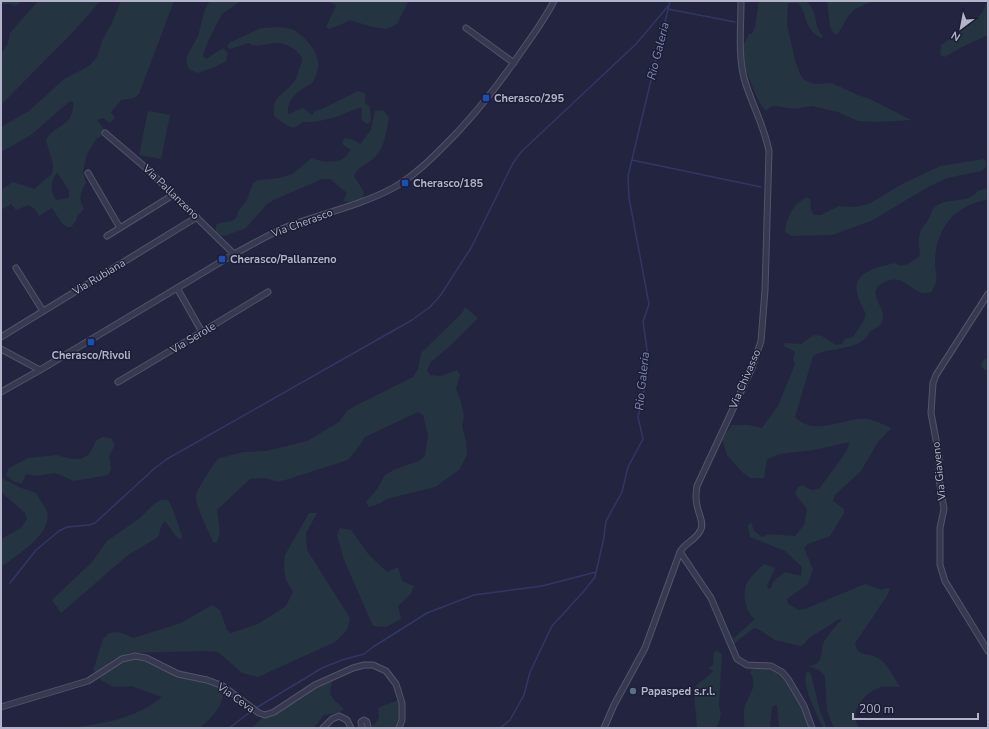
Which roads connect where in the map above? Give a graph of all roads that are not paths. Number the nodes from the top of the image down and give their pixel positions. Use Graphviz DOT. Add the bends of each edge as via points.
graph roads {
  1 [pos="554,1"];
  2 [pos="741,1"];
  3 [pos="466,28"];
  4 [pos="514,63"];
  5 [pos="105,133"];
  6 [pos="88,173"];
  7 [pos="173,195"];
  8 [pos="197,218"];
  9 [pos="120,228"];
  10 [pos="107,236"];
  11 [pos="234,254"];
  12 [pos="16,268"];
  13 [pos="178,288"];
  14 [pos="268,292"];
  15 [pos="988,294"];
  16 [pos="43,311"];
  17 [pos="202,332"];
  18 [pos="1,337"];
  19 [pos="1,349"];
  20 [pos="40,370"];
  21 [pos="118,382"];
  22 [pos="1,392"];
  23 [pos="680,552"];
  24 [pos="988,651"];
  25 [pos="1,707"];
  26 [pos="323,728"];
  27 [pos="352,728"];
  28 [pos="362,728"];
  29 [pos="368,728"];
  30 [pos="399,728"];
  31 [pos="604,728"];
  32 [pos="812,728"];
  1 -- 4 [label="street, Via Cherasco"];
  2 -- 23 [label="street, Via Chivasso" via="741,60 744,78 766,136 769,151 762,332 752,368 697,486 696,499 702,528"];
  3 -- 4 [label="street"];
  4 -- 11 [label="street, Via Cherasco" via="465,124 404,181 363,201 278,230"];
  5 -- 7 [label="street, Via Pallanzeno"];
  6 -- 9 [label="street"];
  7 -- 8 [label="street, Via Pallanzeno"];
  7 -- 9 [label="street"];
  8 -- 11 [label="street, Via Pallanzeno"];
  8 -- 16 [label="street, Via Rubiana"];
  9 -- 10 [label="street"];
  11 -- 13 [label="street, Via Cherasco"];
  12 -- 16 [label="street"];
  13 -- 17 [label="street"];
  13 -- 20 [label="street, Via Cherasco"];
  14 -- 17 [label="street, Via Serole"];
  15 -- 24 [label="street, Via Giaveno" via="935,378 931,409 944,508 940,528 942,574"];
  16 -- 18 [label="street, Via Rubiana"];
  17 -- 21 [label="street, Via Serole"];
  19 -- 20 [label="street"];
  20 -- 22 [label="street, Via Cherasco"];
  23 -- 31 [label="street, Via Chivasso" via="645,648"];
  23 -- 32 [label="street" via="711,598 737,659 747,665 771,666 782,672 804,706"];
  25 -- 30 [label="street, Via Ceva" via="88,681 122,659 135,656 146,658 178,674 215,683 265,715 316,685 353,668 373,665 386,671 396,684 402,703 402,720"];
  26 -- 27 [label="street" via="333,718 340,716"];
  28 -- 29 [label="street" via="361,722 364,720"];
}
